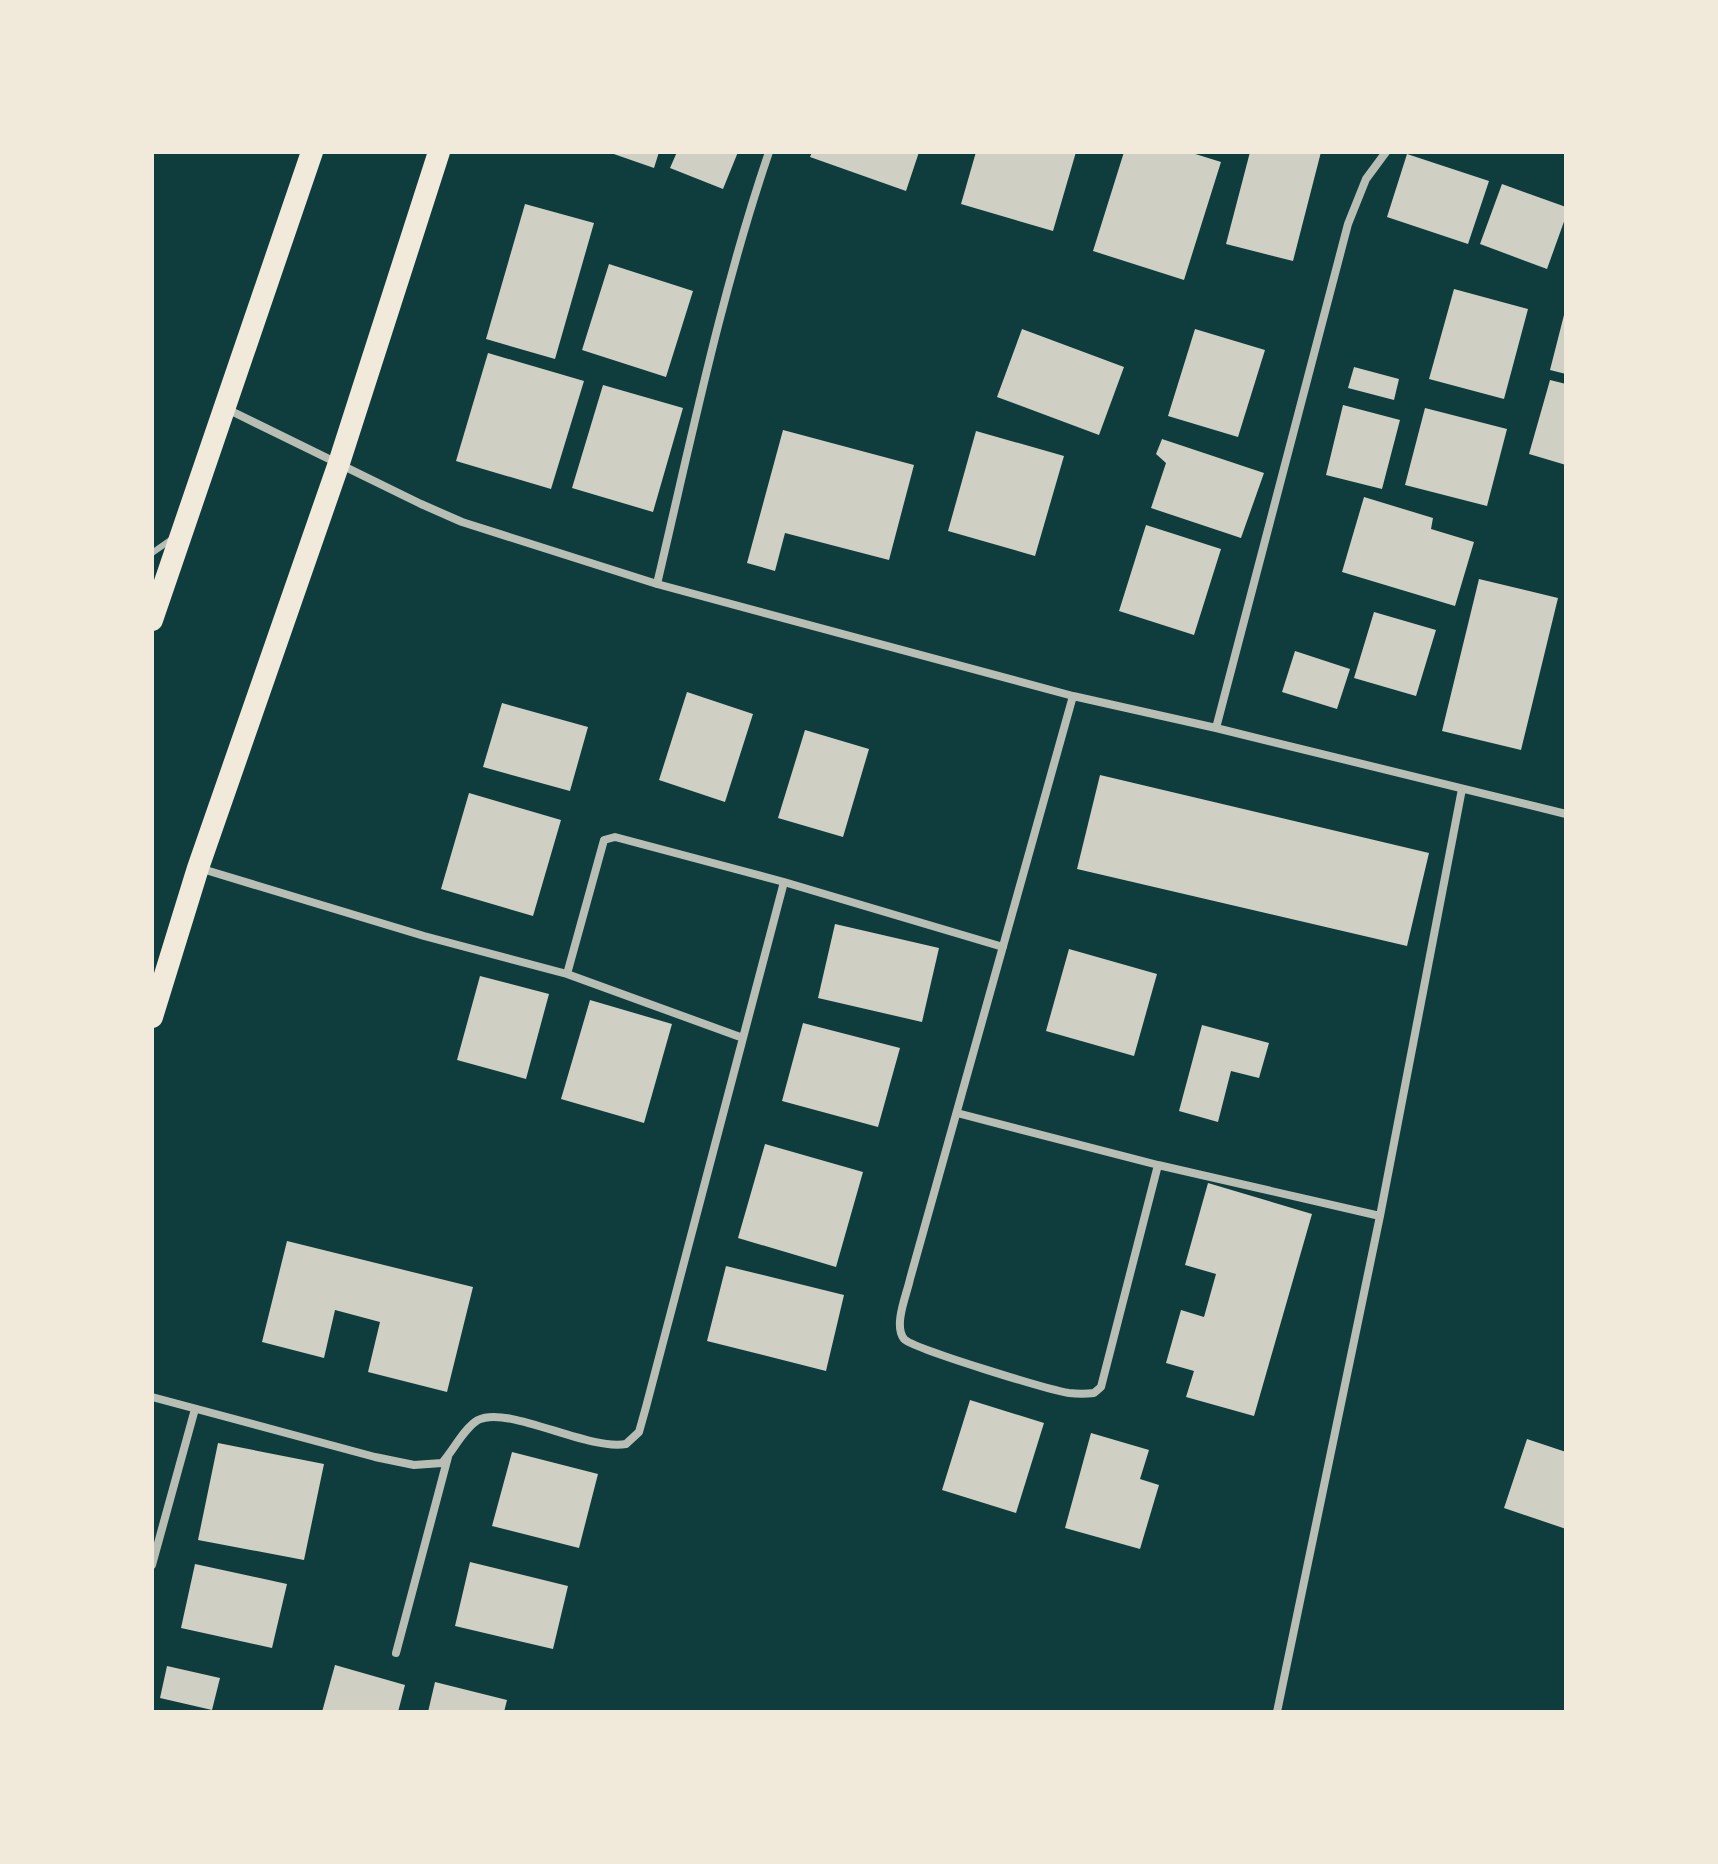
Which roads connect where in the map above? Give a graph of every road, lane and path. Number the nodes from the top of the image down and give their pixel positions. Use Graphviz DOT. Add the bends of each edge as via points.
graph roads {
  1 [pos="312,152"];
  2 [pos="439,152"];
  3 [pos="769,152"];
  4 [pos="1386,152"];
  5 [pos="224,407"];
  6 [pos="339,463"];
  7 [pos="181,532"];
  8 [pos="152,553"];
  9 [pos="657,584"];
  10 [pos="152,620"];
  11 [pos="1073,696"];
  12 [pos="1216,728"];
  13 [pos="1462,789"];
  14 [pos="1566,814"];
  15 [pos="198,868"];
  16 [pos="784,882"];
  17 [pos="1003,947"];
  18 [pos="567,974"];
  19 [pos="152,1017"];
  20 [pos="743,1038"];
  21 [pos="957,1113"];
  22 [pos="1158,1165"];
  23 [pos="1380,1216"];
  24 [pos="152,1397"];
  25 [pos="195,1409"];
  26 [pos="448,1456"];
  27 [pos="152,1565"];
  28 [pos="396,1653"];
  29 [pos="1277,1712"];
  1 -- 5 [label="highway"];
  2 -- 6 [label="highway"];
  3 -- 9 [label="street" via="714,344"];
  4 -- 12 [label="street" via="1366,179 1348,224"];
  5 -- 6 [label="street"];
  5 -- 7 [label="highway"];
  6 -- 9 [label="street" via="462,522"];
  6 -- 15 [label="highway"];
  7 -- 8 [label="lane"];
  7 -- 10 [label="highway"];
  9 -- 11 [label="street"];
  11 -- 12 [label="street"];
  11 -- 17 [label="street"];
  12 -- 13 [label="street"];
  13 -- 14 [label="street"];
  13 -- 23 [label="street"];
  15 -- 18 [label="street"];
  15 -- 19 [label="highway"];
  16 -- 17 [label="street"];
  16 -- 18 [label="street" via="615,837 604,840"];
  16 -- 20 [label="street"];
  17 -- 21 [label="street"];
  18 -- 20 [label="street"];
  20 -- 26 [label="street" via="639,1432 626,1444 607,1445 486,1418 476,1421"];
  21 -- 22 [label="street"];
  21 -- 22 [label="street" via="903,1308 903,1338 1068,1393 1094,1393 1101,1387"];
  22 -- 23 [label="street"];
  23 -- 29 [label="street"];
  24 -- 25 [label="street"];
  25 -- 26 [label="street" via="414,1465 432,1466"];
  25 -- 27 [label="street"];
  26 -- 28 [label="street"];
}
